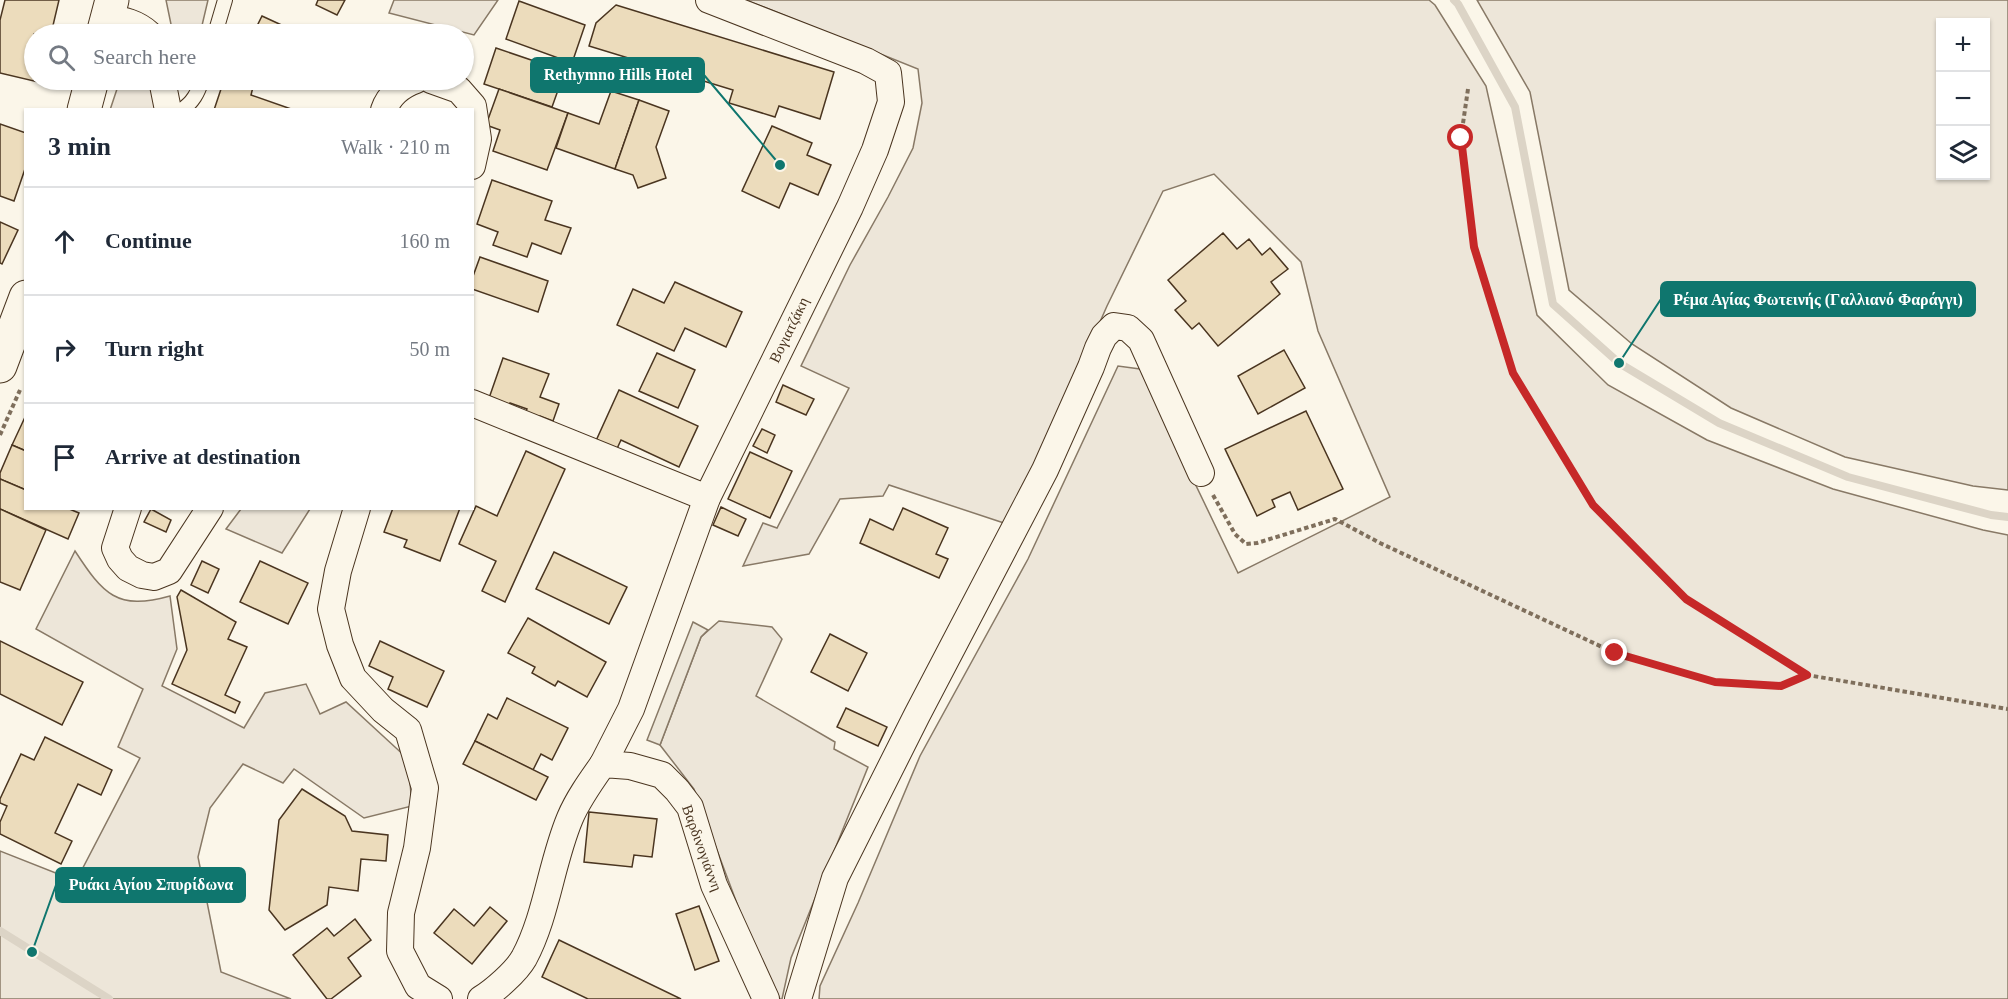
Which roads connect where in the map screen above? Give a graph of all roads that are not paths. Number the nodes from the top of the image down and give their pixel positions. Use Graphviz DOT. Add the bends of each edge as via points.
graph roads {
  1 [pos="225,0"];
  2 [pos="709,0"];
  3 [pos="108,17"];
  4 [pos="133,24"];
  5 [pos="218,24"];
  6 [pos="89,90"];
  7 [pos="164,90"];
  8 [pos="199,90"];
  9 [pos="398,90"];
  10 [pos="459,90"];
  11 [pos="85,108"];
  12 [pos="168,108"];
  13 [pos="184,108"];
  14 [pos="385,108"];
  15 [pos="472,108"];
  16 [pos="474,117"];
  17 [pos="474,157"];
  18 [pos="24,307"];
  19 [pos="11,375"];
  20 [pos="474,404"];
  21 [pos="1201,473"];
  22 [pos="707,498"];
  23 [pos="127,510"];
  24 [pos="209,510"];
  25 [pos="356,510"];
  26 [pos="603,764"];
  27 [pos="439,999"];
  28 [pos="481,999"];
  29 [pos="766,999"];
  30 [pos="798,999"];
  1 -- 5 [label="lane"];
  2 -- 22 [label="street, Βογιατζάκη" via="888,73 891,102 850,207"];
  3 -- 4 [label="street"];
  6 -- 11 [label="main road"];
  7 -- 12 [label="street"];
  8 -- 13 [label="lane"];
  9 -- 14 [label="street"];
  10 -- 15 [label="street"];
  16 -- 17 [label="street" via="478,139"];
  18 -- 19 [label="main road"];
  20 -- 22 [label="street"];
  21 -- 30 [label="street" via="1141,340 1128,328 1114,326 1104,336 1045,470 835,878"];
  22 -- 26 [label="street, Βογιατζάκη" via="631,709"];
  23 -- 24 [label="street" via="115,548 128,568 154,577 169,571"];
  25 -- 27 [label="street" via="331,609 353,678 408,730 425,788 417,849 401,913 400,951 418,986"];
  26 -- 28 [label="street" via="570,818 523,960 493,992"];
  26 -- 29 [label="street, Βαρδινογιάννη" via="662,775 690,807 714,885"];
}
